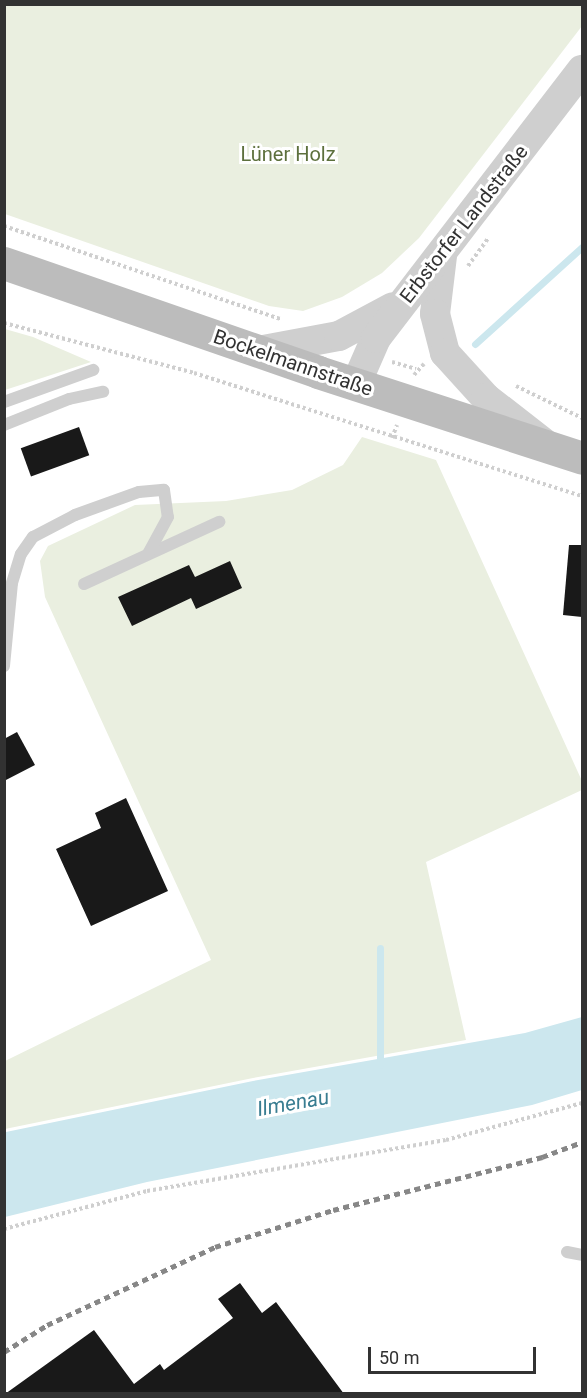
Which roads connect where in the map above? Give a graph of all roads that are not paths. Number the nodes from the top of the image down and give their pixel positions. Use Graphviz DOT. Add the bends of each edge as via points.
graph roads {
  1 [pos="582,70"];
  2 [pos="443,252"];
  3 [pos="4,263"];
  4 [pos="405,300"];
  5 [pos="258,351"];
  6 [pos="93,370"];
  7 [pos="356,384"];
  8 [pos="103,392"];
  9 [pos="4,402"];
  10 [pos="4,424"];
  11 [pos="546,445"];
  12 [pos="582,458"];
  13 [pos="219,522"];
  14 [pos="148,554"];
  15 [pos="8,581"];
  16 [pos="84,584"];
  17 [pos="4,666"];
  18 [pos="567,1252"];
  19 [pos="582,1255"];
  1 -- 2 [label="street, Erbstorfer Landstraße"];
  2 -- 4 [label="street, Erbstorfer Landstraße"];
  2 -- 11 [label="street" via="435,314 445,353 486,398"];
  3 -- 5 [label="main road, Bockelmannstraße"];
  4 -- 5 [label="street" via="339,336"];
  4 -- 7 [label="street, Erbstorfer Landstraße" via="376,338"];
  5 -- 7 [label="main road, Bockelmannstraße"];
  6 -- 9 [label="lane"];
  7 -- 11 [label="main road, Bockelmannstraße"];
  8 -- 10 [label="lane" via="69,399"];
  11 -- 12 [label="main road, Bockelmannstraße"];
  13 -- 14 [label="lane"];
  14 -- 15 [label="lane" via="168,517 164,490 139,492 75,514 33,537"];
  14 -- 16 [label="lane"];
  15 -- 17 [label="lane"];
  18 -- 19 [label="lane"];
}
